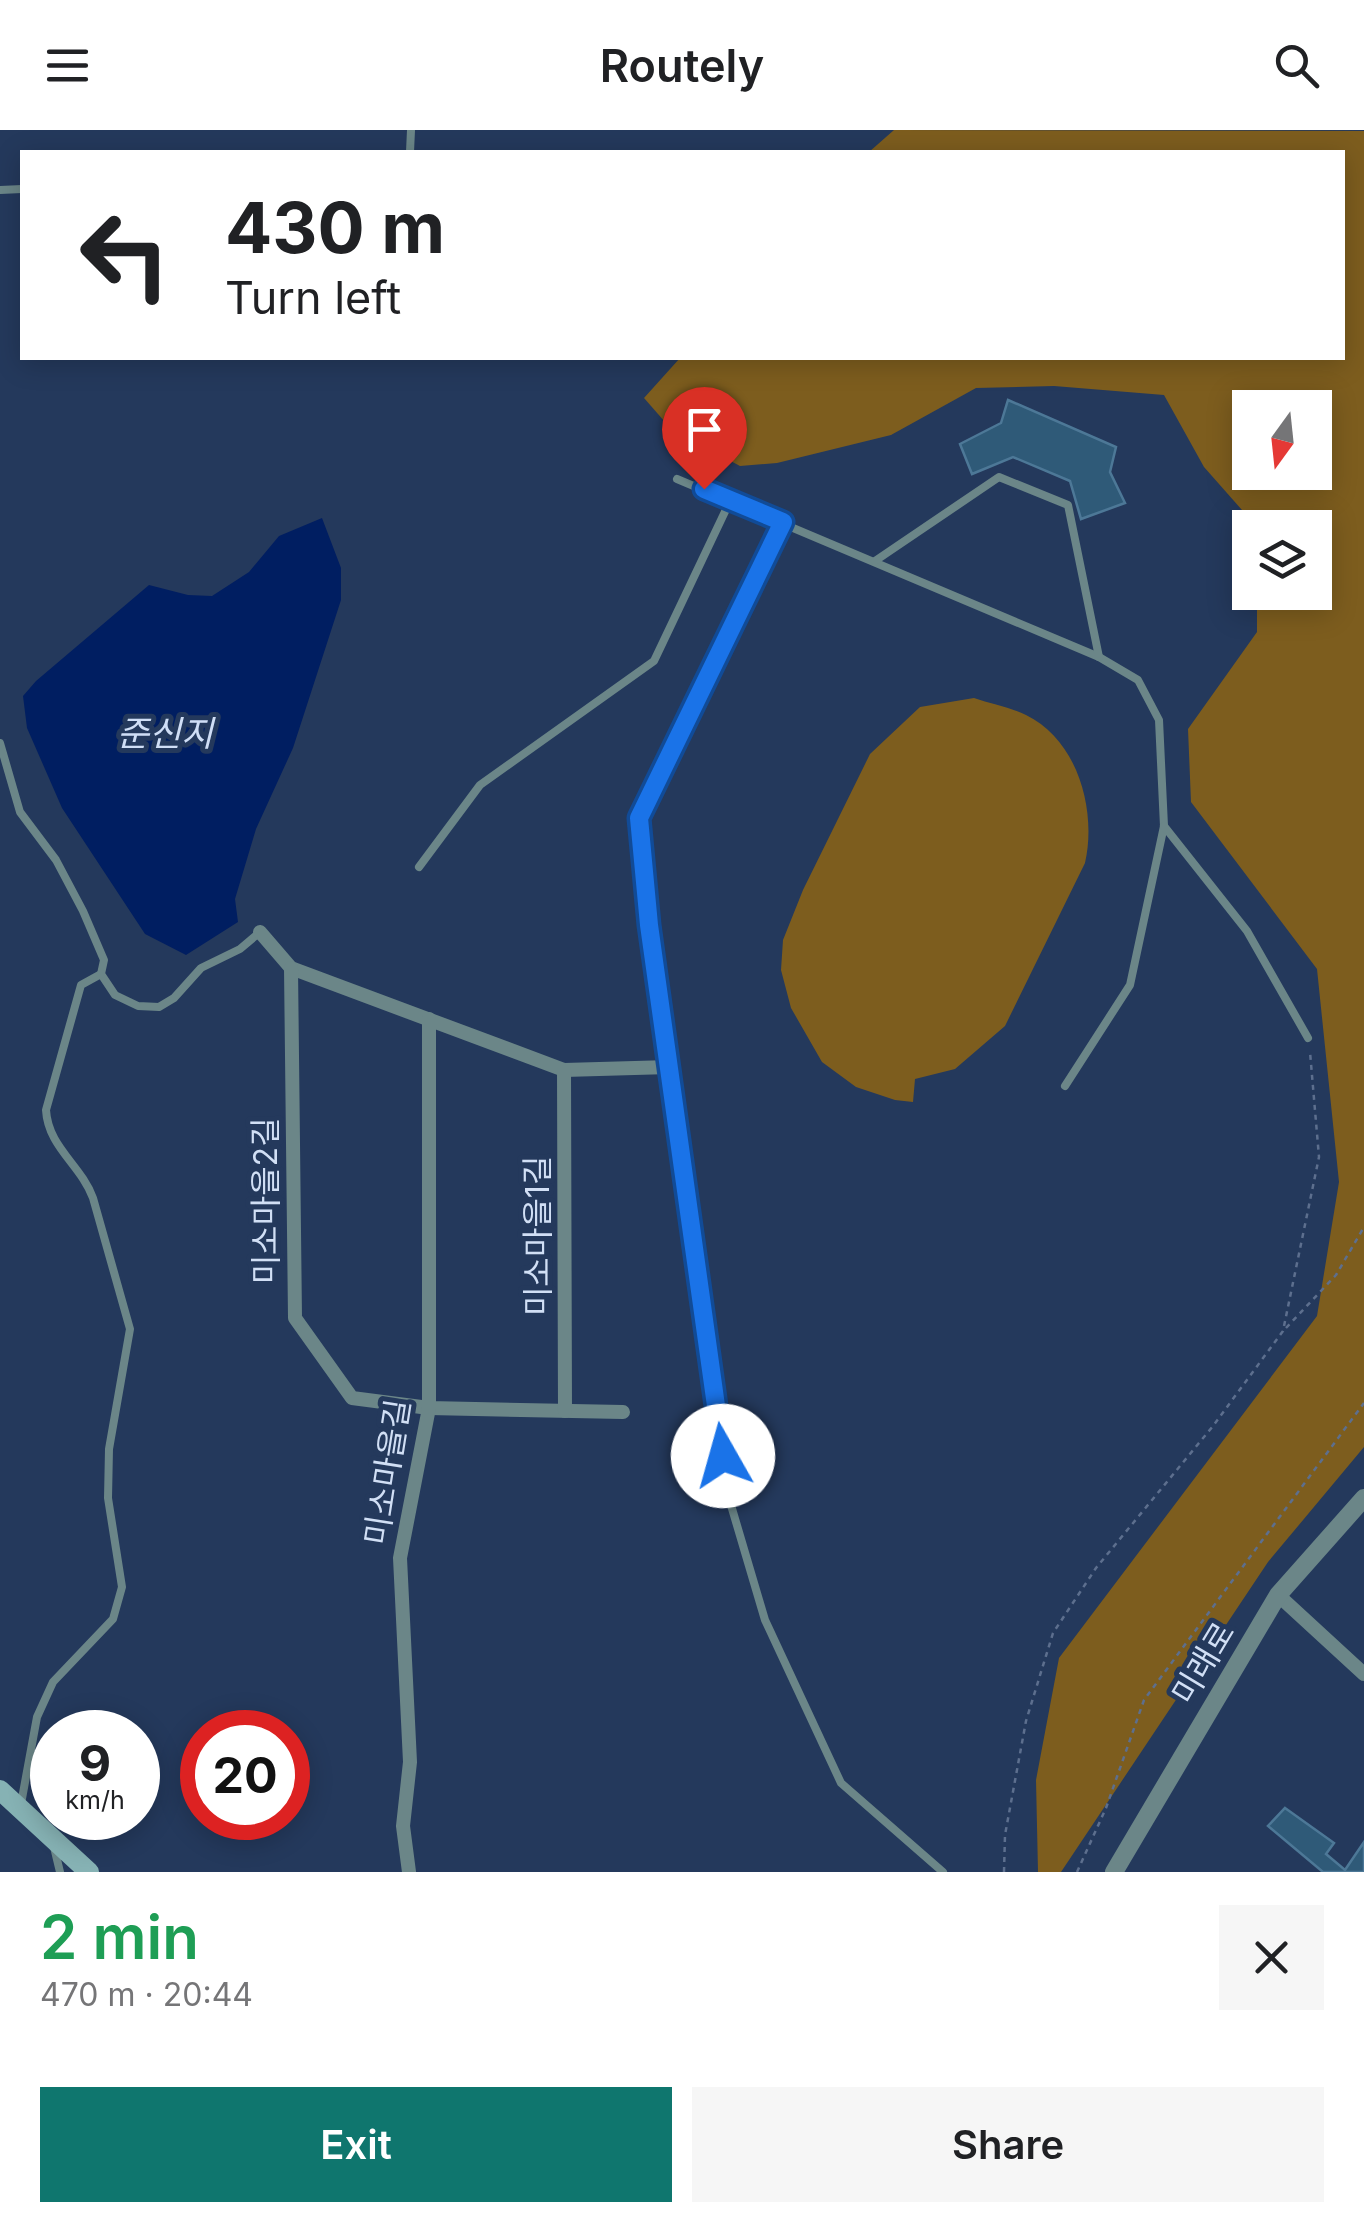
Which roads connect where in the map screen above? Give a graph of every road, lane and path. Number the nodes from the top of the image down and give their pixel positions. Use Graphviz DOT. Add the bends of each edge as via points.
graph roads {
  1 [pos="677,479"];
  2 [pos="731,500"];
  3 [pos="783,522"];
  4 [pos="874,561"];
  5 [pos="1099,657"];
  6 [pos="0,744"];
  7 [pos="1164,826"];
  8 [pos="419,866"];
  9 [pos="260,932"];
  10 [pos="291,968"];
  11 [pos="101,974"];
  12 [pos="429,1020"];
  13 [pos="1308,1038"];
  14 [pos="670,1068"];
  15 [pos="564,1070"];
  16 [pos="1066,1086"];
  17 [pos="1364,1227"];
  18 [pos="1283,1331"];
  19 [pos="1364,1403"];
  20 [pos="429,1408"];
  21 [pos="565,1411"];
  22 [pos="623,1412"];
  23 [pos="1364,1498"];
  24 [pos="1278,1595"];
  25 [pos="1364,1674"];
  26 [pos="0,1790"];
  27 [pos="21,1808"];
  28 [pos="30,1816"];
  29 [pos="53,1840"];
  30 [pos="56,1840"];
  31 [pos="60,1872"];
  32 [pos="89,1872"];
  33 [pos="409,1872"];
  34 [pos="944,1872"];
  35 [pos="1004,1872"];
  36 [pos="1077,1872"];
  37 [pos="1114,1872"];
  1 -- 2 [label="lane"];
  2 -- 3 [label="lane"];
  2 -- 8 [label="lane" via="654,661 480,785"];
  3 -- 4 [label="lane"];
  3 -- 14 [label="lane" via="639,818"];
  4 -- 5 [label="lane"];
  4 -- 5 [label="lane" via="999,477 1068,506"];
  5 -- 7 [label="lane" via="1138,680 1159,720"];
  6 -- 11 [label="lane" via="20,812 56,860 90,927 104,960"];
  7 -- 13 [label="lane" via="1248,931"];
  7 -- 16 [label="lane" via="1130,986"];
  9 -- 10 [label="street"];
  9 -- 11 [label="lane" via="201,968 159,1007 115,995"];
  10 -- 12 [label="street"];
  10 -- 20 [label="street, 미소마을2길" via="296,1318 352,1398"];
  11 -- 27 [label="lane" via="81,985 46,1110 48,1128 93,1198 130,1329 109,1449 108,1498 122,1587 113,1618 53,1682 37,1717"];
  12 -- 15 [label="street"];
  12 -- 20 [label="street, 미소마을길"];
  13 -- 18 [label="path" via="1320,1157"];
  14 -- 15 [label="street"];
  14 -- 34 [label="lane" via="728,1495 765,1620 841,1783"];
  15 -- 21 [label="street, 미소마을1길"];
  17 -- 18 [label="path" via="1336,1275"];
  18 -- 35 [label="path" via="1096,1568 1053,1633 1026,1720"];
  19 -- 36 [label="path" via="1144,1700"];
  20 -- 21 [label="street"];
  20 -- 33 [label="street, 미소마을길" via="400,1558"];
  21 -- 22 [label="street"];
  23 -- 24 [label="street, 미래로"];
  24 -- 25 [label="street"];
  24 -- 37 [label="street, 미래로"];
  26 -- 27 [label="main road"];
  27 -- 28 [label="main road"];
  29 -- 31 [label="lane"];
  30 -- 32 [label="main road"];
}
